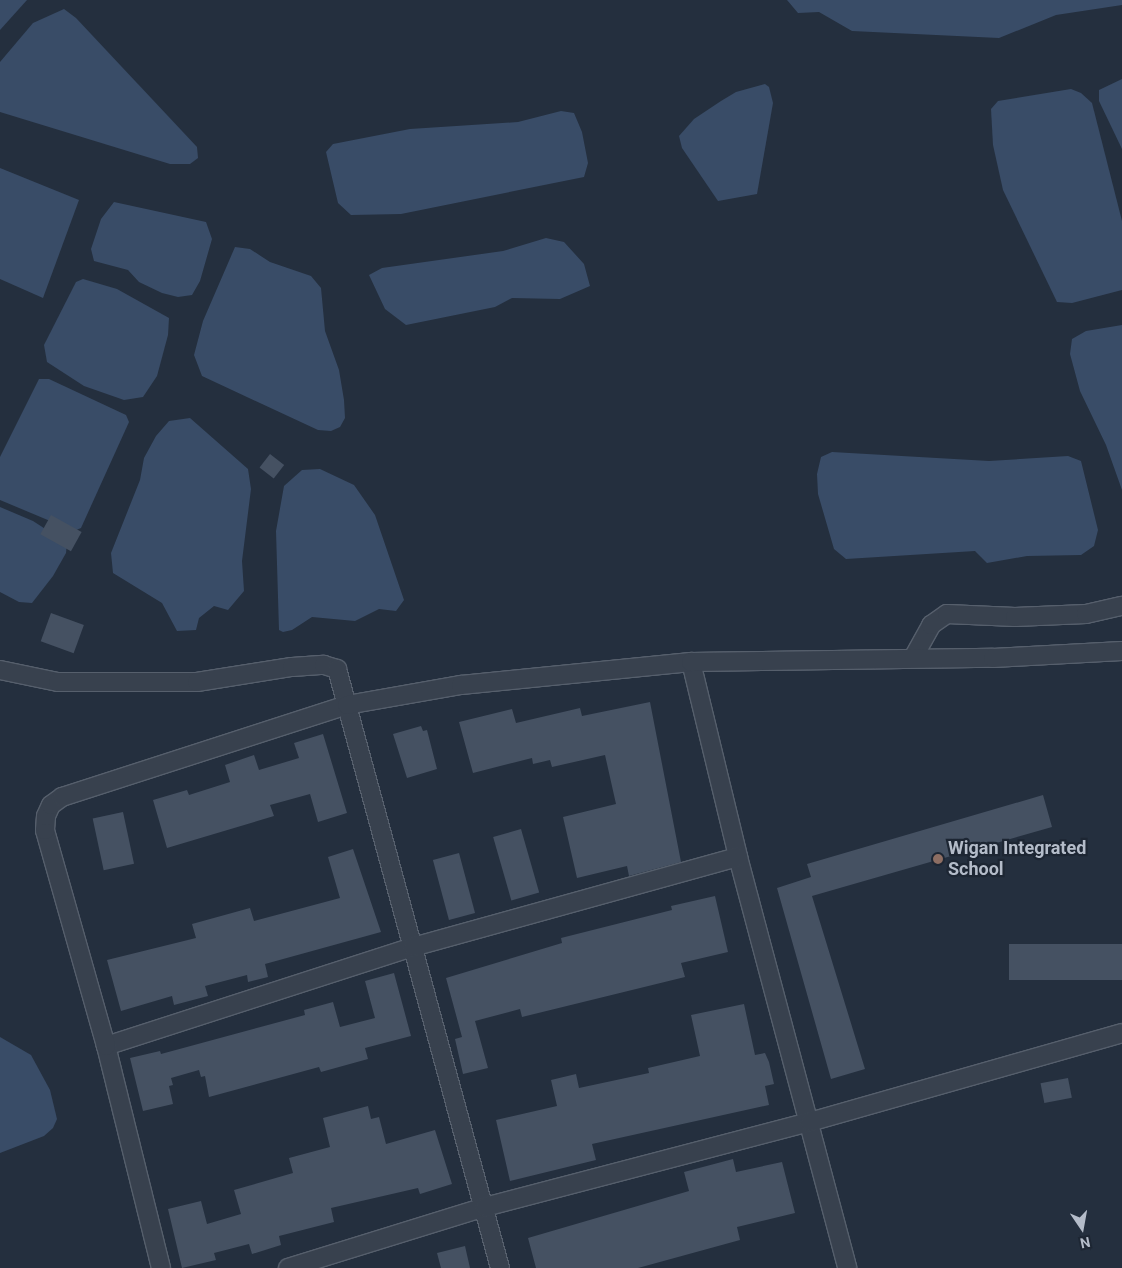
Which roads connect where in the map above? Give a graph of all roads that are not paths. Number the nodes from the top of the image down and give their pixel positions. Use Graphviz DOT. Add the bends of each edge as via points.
graph roads {
  1 [pos="1122,606"];
  2 [pos="1122,651"];
  3 [pos="913,658"];
  4 [pos="691,662"];
  5 [pos="0,670"];
  6 [pos="347,705"];
  7 [pos="738,857"];
  8 [pos="413,947"];
  9 [pos="1122,1033"];
  10 [pos="106,1046"];
  11 [pos="810,1122"];
  12 [pos="485,1207"];
  13 [pos="161,1268"];
  14 [pos="288,1268"];
  15 [pos="500,1268"];
  16 [pos="847,1268"];
  1 -- 3 [label="street" via="1086,614 1015,618 947,614 931,625"];
  2 -- 3 [label="street"];
  3 -- 4 [label="street"];
  4 -- 6 [label="street" via="470,684"];
  4 -- 7 [label="street"];
  5 -- 6 [label="street" via="58,682 197,682 324,665 337,668"];
  6 -- 8 [label="street"];
  6 -- 10 [label="street" via="62,797 52,805 46,816 45,830"];
  7 -- 8 [label="street"];
  7 -- 11 [label="street"];
  8 -- 10 [label="street"];
  8 -- 12 [label="street"];
  9 -- 11 [label="street"];
  10 -- 13 [label="street"];
  11 -- 12 [label="street"];
  11 -- 16 [label="street"];
  12 -- 14 [label="street"];
  12 -- 15 [label="street"];
}
